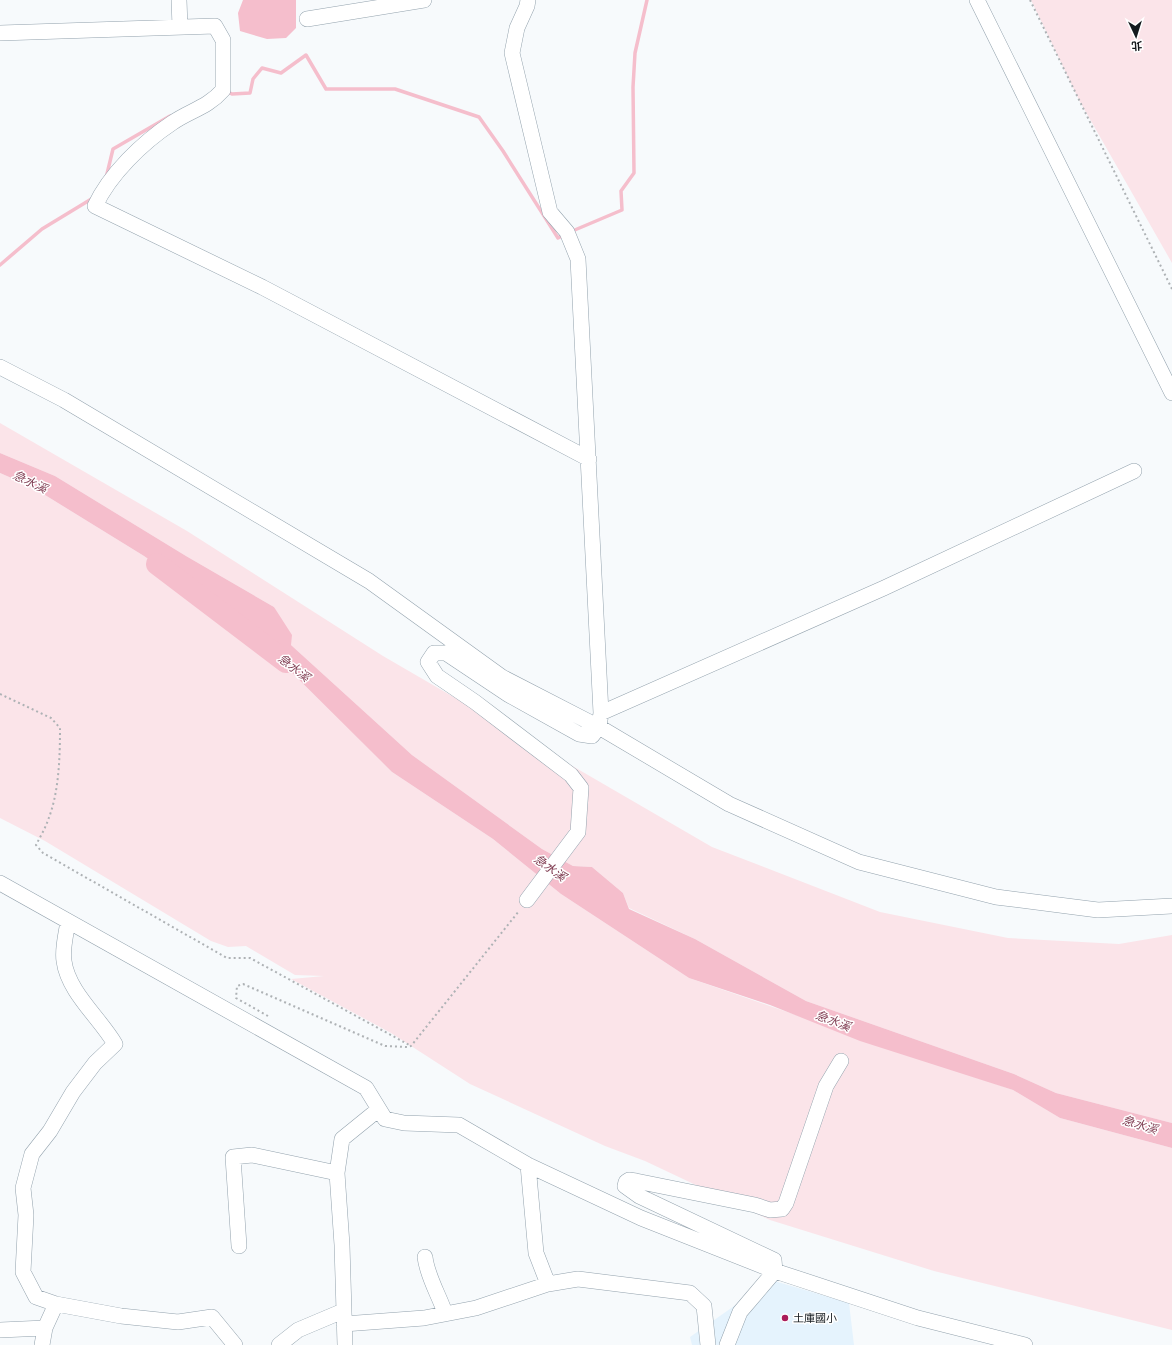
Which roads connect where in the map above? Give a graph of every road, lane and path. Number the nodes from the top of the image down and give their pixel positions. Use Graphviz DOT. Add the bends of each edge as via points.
graph roads {
  1 [pos="180,0"];
  2 [pos="424,0"];
  3 [pos="528,0"];
  4 [pos="977,0"];
  5 [pos="1030,0"];
  6 [pos="393,2"];
  7 [pos="307,19"];
  8 [pos="180,27"];
  9 [pos="0,33"];
  10 [pos="1172,289"];
  11 [pos="0,367"];
  12 [pos="1172,393"];
  13 [pos="589,459"];
  14 [pos="1134,471"];
  15 [pos="0,694"];
  16 [pos="600,720"];
  17 [pos="0,883"];
  18 [pos="527,900"];
  19 [pos="1172,906"];
  20 [pos="68,922"];
  21 [pos="269,1017"];
  22 [pos="411,1046"];
  23 [pos="841,1061"];
  24 [pos="379,1109"];
  25 [pos="528,1165"];
  26 [pos="337,1173"];
  27 [pos="239,1246"];
  28 [pos="425,1257"];
  29 [pos="774,1271"];
  30 [pos="548,1284"];
  31 [pos="56,1304"];
  32 [pos="444,1313"];
  33 [pos="343,1318"];
  34 [pos="45,1328"];
  35 [pos="0,1330"];
  36 [pos="42,1345"];
  37 [pos="235,1345"];
  38 [pos="279,1345"];
  39 [pos="345,1345"];
  40 [pos="708,1345"];
  41 [pos="727,1345"];
  42 [pos="1025,1345"];
  1 -- 8 [label="street"];
  2 -- 6 [label="street"];
  3 -- 13 [label="street" via="517,28 512,54 550,212 567,232 578,259"];
  4 -- 12 [label="street"];
  5 -- 10 [label="path"];
  6 -- 7 [label="street"];
  8 -- 9 [label="street"];
  8 -- 13 [label="street" via="216,26 223,40 223,90 212,101 172,123 140,146 103,190 95,206 262,287"];
  11 -- 16 [label="street" via="64,400 369,581 502,677"];
  13 -- 16 [label="street"];
  14 -- 16 [label="street"];
  15 -- 22 [label="path" via="51,718 60,728 60,751 54,794 48,819 36,845 43,854 227,958 250,958"];
  16 -- 18 [label="street" via="592,736 579,734 509,695 446,653 434,652 428,662 437,676 571,775 581,788 578,832"];
  16 -- 19 [label="street" via="729,804 859,862 996,897 1098,910"];
  17 -- 20 [label="street"];
  18 -- 22 [label="path"];
  20 -- 24 [label="street" via="366,1088"];
  20 -- 31 [label="street" via="64,960 69,981 115,1044 95,1063 73,1092 50,1131 32,1154 23,1188 26,1215 23,1272 36,1297"];
  21 -- 22 [label="path" via="236,998 237,986 243,984 385,1046"];
  23 -- 29 [label="street" via="826,1086 782,1209 770,1210 636,1181 626,1182 625,1186 639,1196 774,1260"];
  24 -- 25 [label="street" via="385,1119 404,1123 459,1125"];
  24 -- 26 [label="street" via="342,1139"];
  25 -- 29 [label="street" via="641,1218"];
  25 -- 30 [label="street" via="536,1253"];
  26 -- 27 [label="street" via="252,1156 233,1158"];
  26 -- 33 [label="street" via="342,1245"];
  28 -- 32 [label="street"];
  29 -- 41 [label="street" via="740,1312"];
  29 -- 42 [label="street" via="918,1318"];
  30 -- 32 [label="street" via="476,1308"];
  30 -- 40 [label="street" via="578,1279 690,1293 704,1306"];
  31 -- 34 [label="street"];
  31 -- 37 [label="street" via="121,1316 178,1322 212,1317"];
  32 -- 33 [label="street" via="424,1318"];
  33 -- 38 [label="street" via="298,1330"];
  33 -- 39 [label="street"];
  34 -- 35 [label="street"];
  34 -- 36 [label="street"];
}
